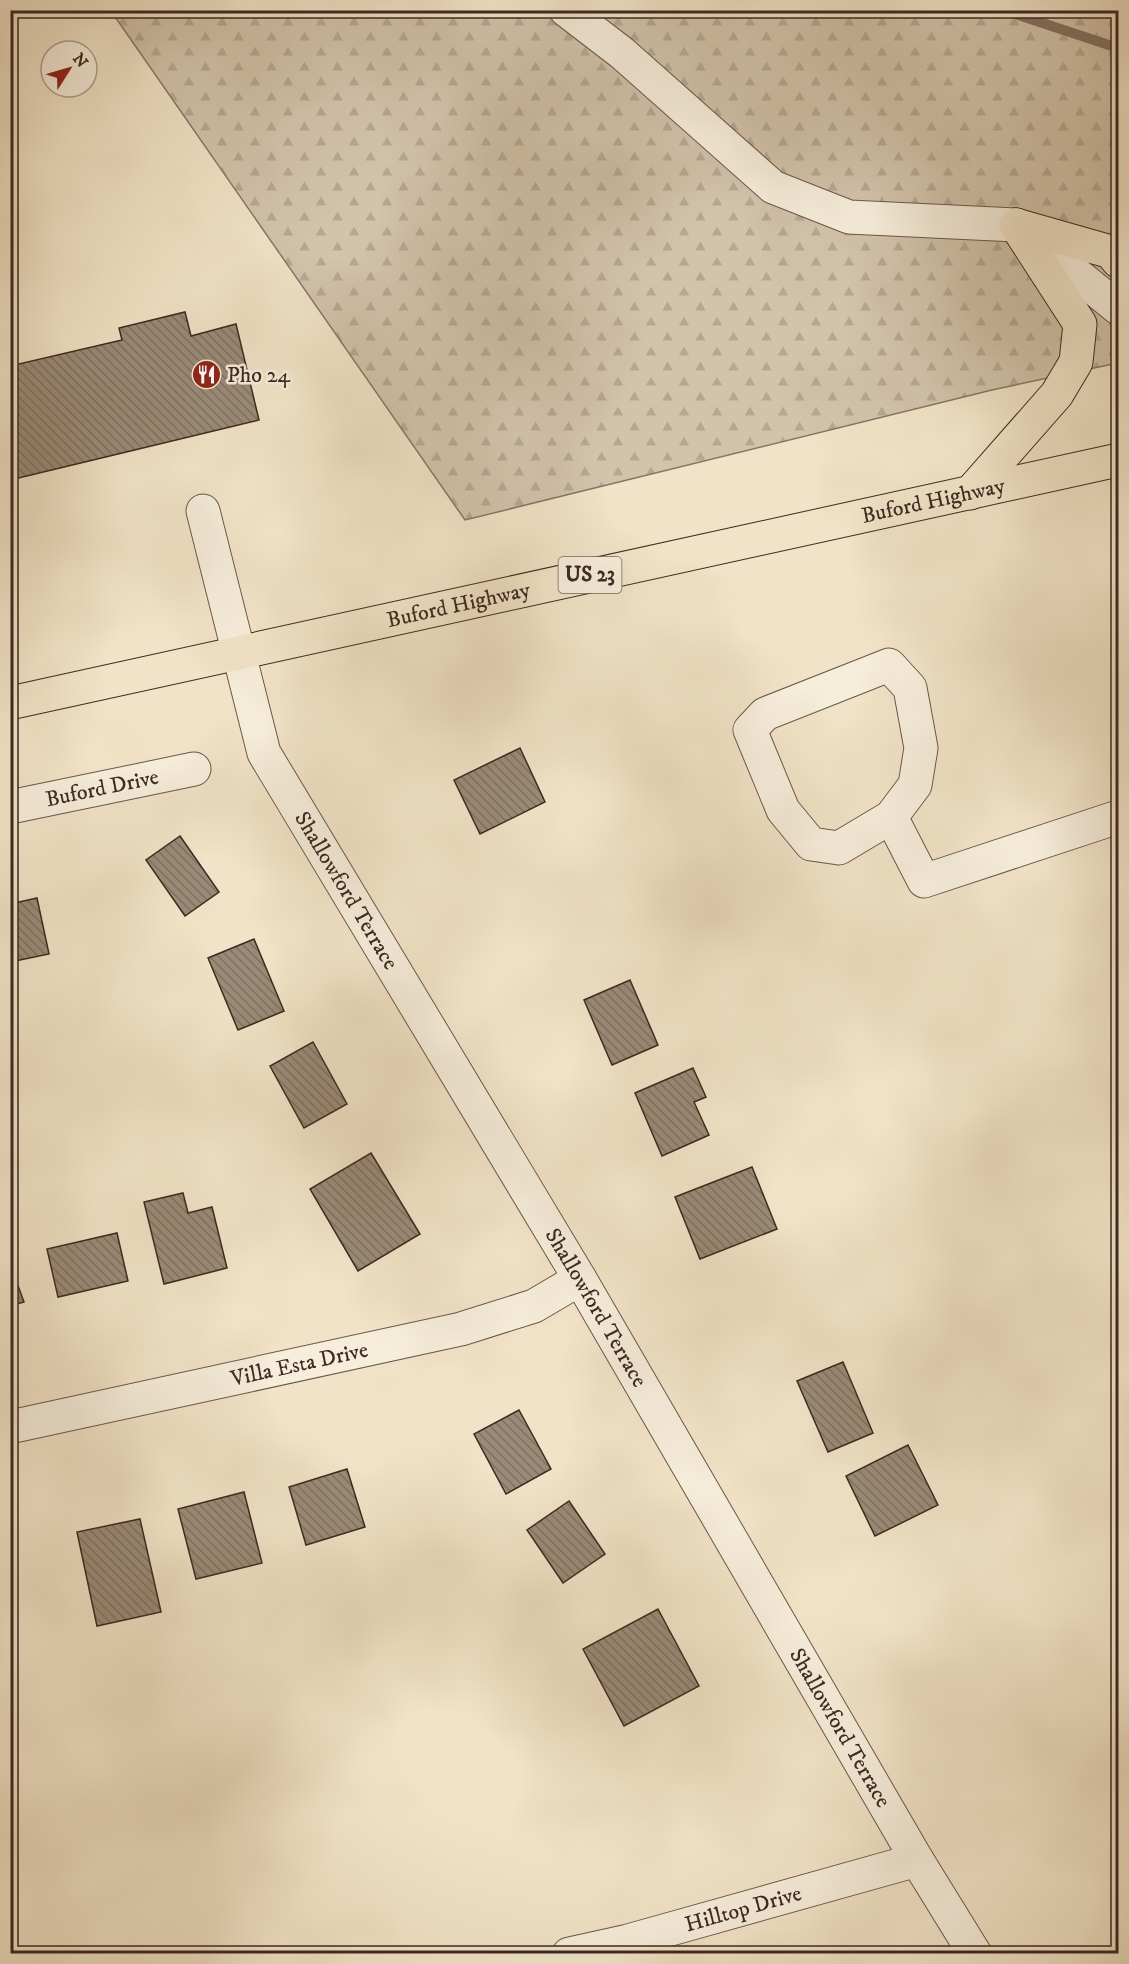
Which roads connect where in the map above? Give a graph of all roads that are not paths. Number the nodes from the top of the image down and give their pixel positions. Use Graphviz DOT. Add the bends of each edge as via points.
graph roads {
  1 [pos="566,10"];
  2 [pos="1016,225"];
  3 [pos="1119,261"];
  4 [pos="1119,308"];
  5 [pos="1119,460"];
  6 [pos="970,493"];
  7 [pos="203,511"];
  8 [pos="239,652"];
  9 [pos="10,703"];
  10 [pos="194,769"];
  11 [pos="10,807"];
  12 [pos="891,817"];
  13 [pos="1119,817"];
  14 [pos="580,1279"];
  15 [pos="10,1426"];
  16 [pos="917,1860"];
  17 [pos="569,1953"];
  18 [pos="975,1953"];
  1 -- 2 [label="street" via="622,53 773,187 849,217"];
  2 -- 3 [label="main road" via="1111,252"];
  2 -- 4 [label="street"];
  2 -- 6 [label="main road" via="1080,324 1076,362 1057,394"];
  5 -- 6 [label="main road, Buford Highway / US 23"];
  6 -- 8 [label="main road, Buford Highway / US 23"];
  7 -- 8 [label="street, Shallowford Terrace"];
  8 -- 9 [label="main road, Buford Highway / US 23"];
  8 -- 14 [label="street, Shallowford Terrace" via="264,753"];
  10 -- 11 [label="street, Buford Drive"];
  12 -- 12 [label="street" via="915,785 921,748 910,688 889,665 765,714 750,730 783,810 811,844 838,848"];
  12 -- 13 [label="street" via="924,881"];
  14 -- 15 [label="street, Villa Esta Drive" via="534,1306 461,1329"];
  14 -- 16 [label="street, Shallowford Terrace"];
  16 -- 17 [label="street, Hilltop Drive" via="628,1941"];
  16 -- 18 [label="street, Shallowford Terrace"];
}
